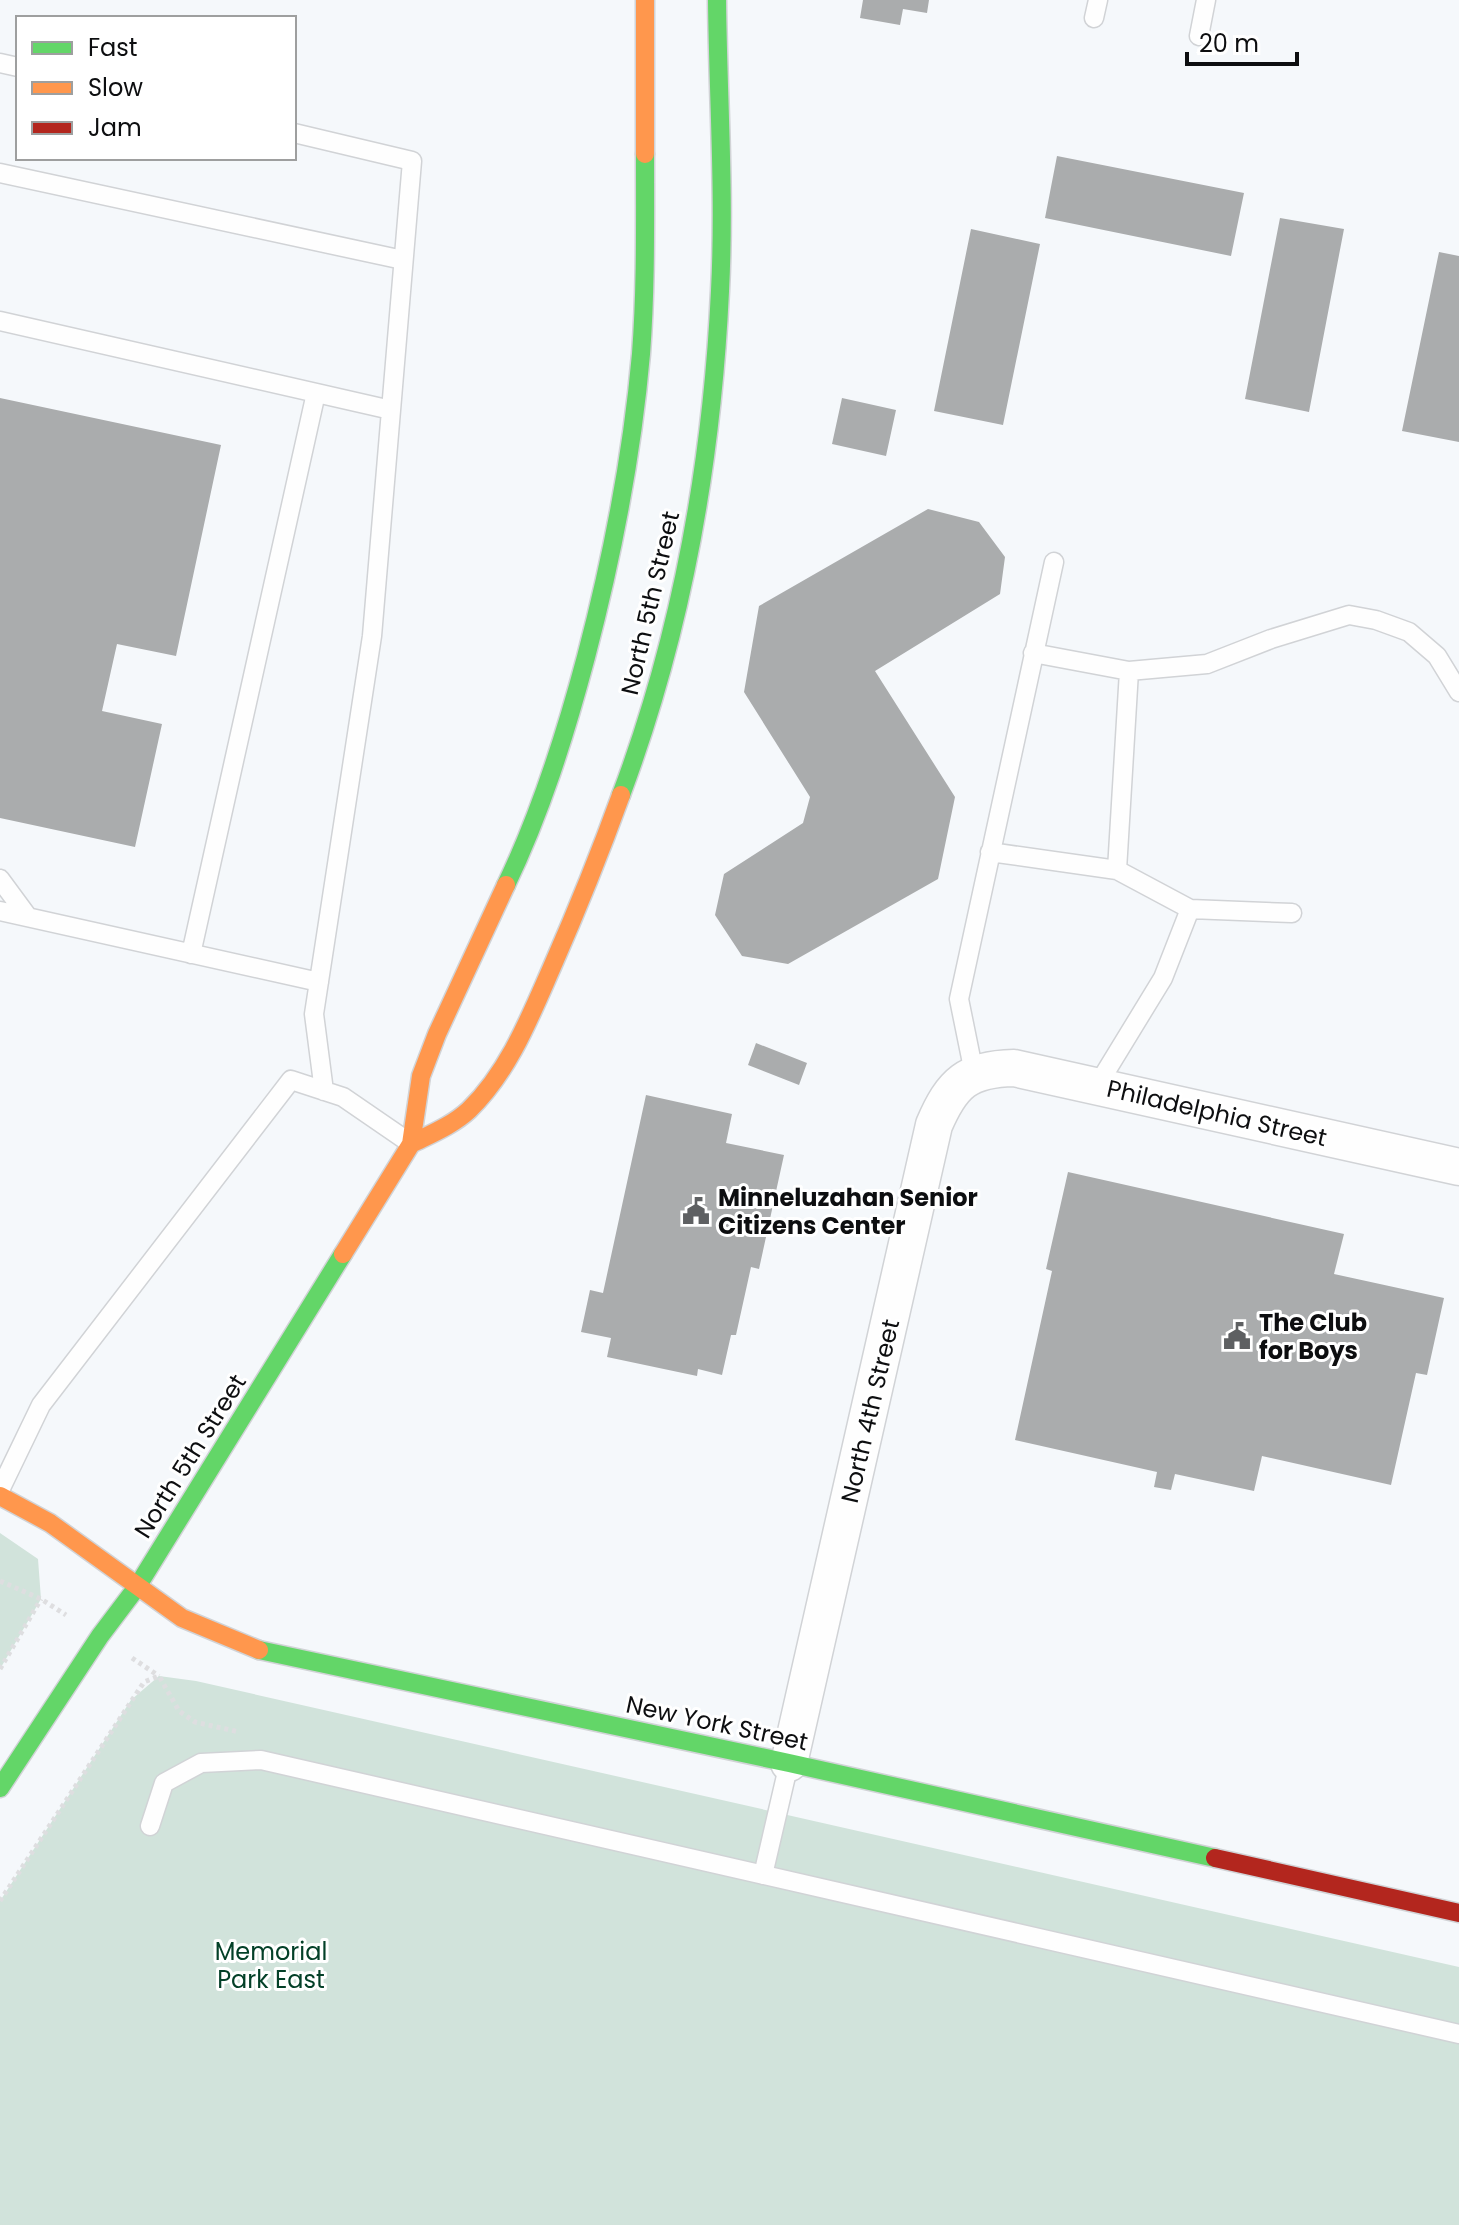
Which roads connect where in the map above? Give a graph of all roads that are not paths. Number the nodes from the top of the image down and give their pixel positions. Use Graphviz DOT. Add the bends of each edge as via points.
graph roads {
  1 [pos="645,0"];
  2 [pos="717,0"];
  3 [pos="1206,0"];
  4 [pos="1199,36"];
  5 [pos="296,133"];
  6 [pos="0,173"];
  7 [pos="403,260"];
  8 [pos="0,321"];
  9 [pos="316,393"];
  10 [pos="391,410"];
  11 [pos="1054,562"];
  12 [pos="1033,653"];
  13 [pos="1129,671"];
  14 [pos="1459,692"];
  15 [pos="990,852"];
  16 [pos="1117,870"];
  17 [pos="0,879"];
  18 [pos="1190,909"];
  19 [pos="0,911"];
  20 [pos="1292,913"];
  21 [pos="28,917"];
  22 [pos="191,954"];
  23 [pos="319,982"];
  24 [pos="974,1073"];
  25 [pos="1097,1086"];
  26 [pos="324,1091"];
  27 [pos="411,1144"];
  28 [pos="1459,1167"];
  29 [pos="0,1493"];
  30 [pos="137,1587"];
  31 [pos="789,1763"];
  32 [pos="0,1788"];
  33 [pos="150,1826"];
  34 [pos="763,1875"];
  35 [pos="1459,1913"];
  36 [pos="1459,2034"];
  1 -- 27 [label="main road, North 5th Street" via="641,352 609,570 546,792 437,1034 421,1076"];
  2 -- 27 [label="main road, North 5th Street" via="720,228 715,357 697,512 661,668 616,817 530,1015 496,1079 469,1111"];
  3 -- 4 [label="lane"];
  5 -- 7 [label="lane" via="412,161"];
  6 -- 7 [label="lane"];
  7 -- 10 [label="lane"];
  8 -- 9 [label="lane"];
  9 -- 10 [label="lane"];
  9 -- 22 [label="lane"];
  10 -- 23 [label="lane" via="372,636"];
  11 -- 12 [label="lane"];
  12 -- 13 [label="lane"];
  12 -- 15 [label="lane"];
  13 -- 14 [label="lane" via="1207,664 1349,615 1409,632 1437,656"];
  13 -- 16 [label="lane"];
  15 -- 16 [label="lane"];
  15 -- 24 [label="lane" via="959,999"];
  16 -- 18 [label="lane"];
  17 -- 21 [label="lane"];
  18 -- 20 [label="lane"];
  18 -- 25 [label="lane" via="1163,978"];
  19 -- 21 [label="lane"];
  21 -- 22 [label="lane"];
  22 -- 23 [label="lane"];
  23 -- 26 [label="lane" via="314,1014"];
  24 -- 25 [label="street, Philadelphia Street" via="1014,1068"];
  24 -- 31 [label="street, North 4th Street" via="957,1084 934,1125"];
  25 -- 28 [label="street, Philadelphia Street"];
  26 -- 27 [label="lane" via="343,1097"];
  26 -- 29 [label="lane" via="291,1080 41,1405"];
  27 -- 30 [label="main road, North 5th Street"];
  29 -- 30 [label="main road, New York Street"];
  30 -- 31 [label="main road, New York Street" via="182,1618 258,1650"];
  30 -- 32 [label="main road, North 5th Street"];
  31 -- 34 [label="lane"];
  31 -- 35 [label="main road, New York Street"];
  33 -- 34 [label="lane" via="164,1783 201,1763 261,1760"];
  34 -- 36 [label="lane"];
}
